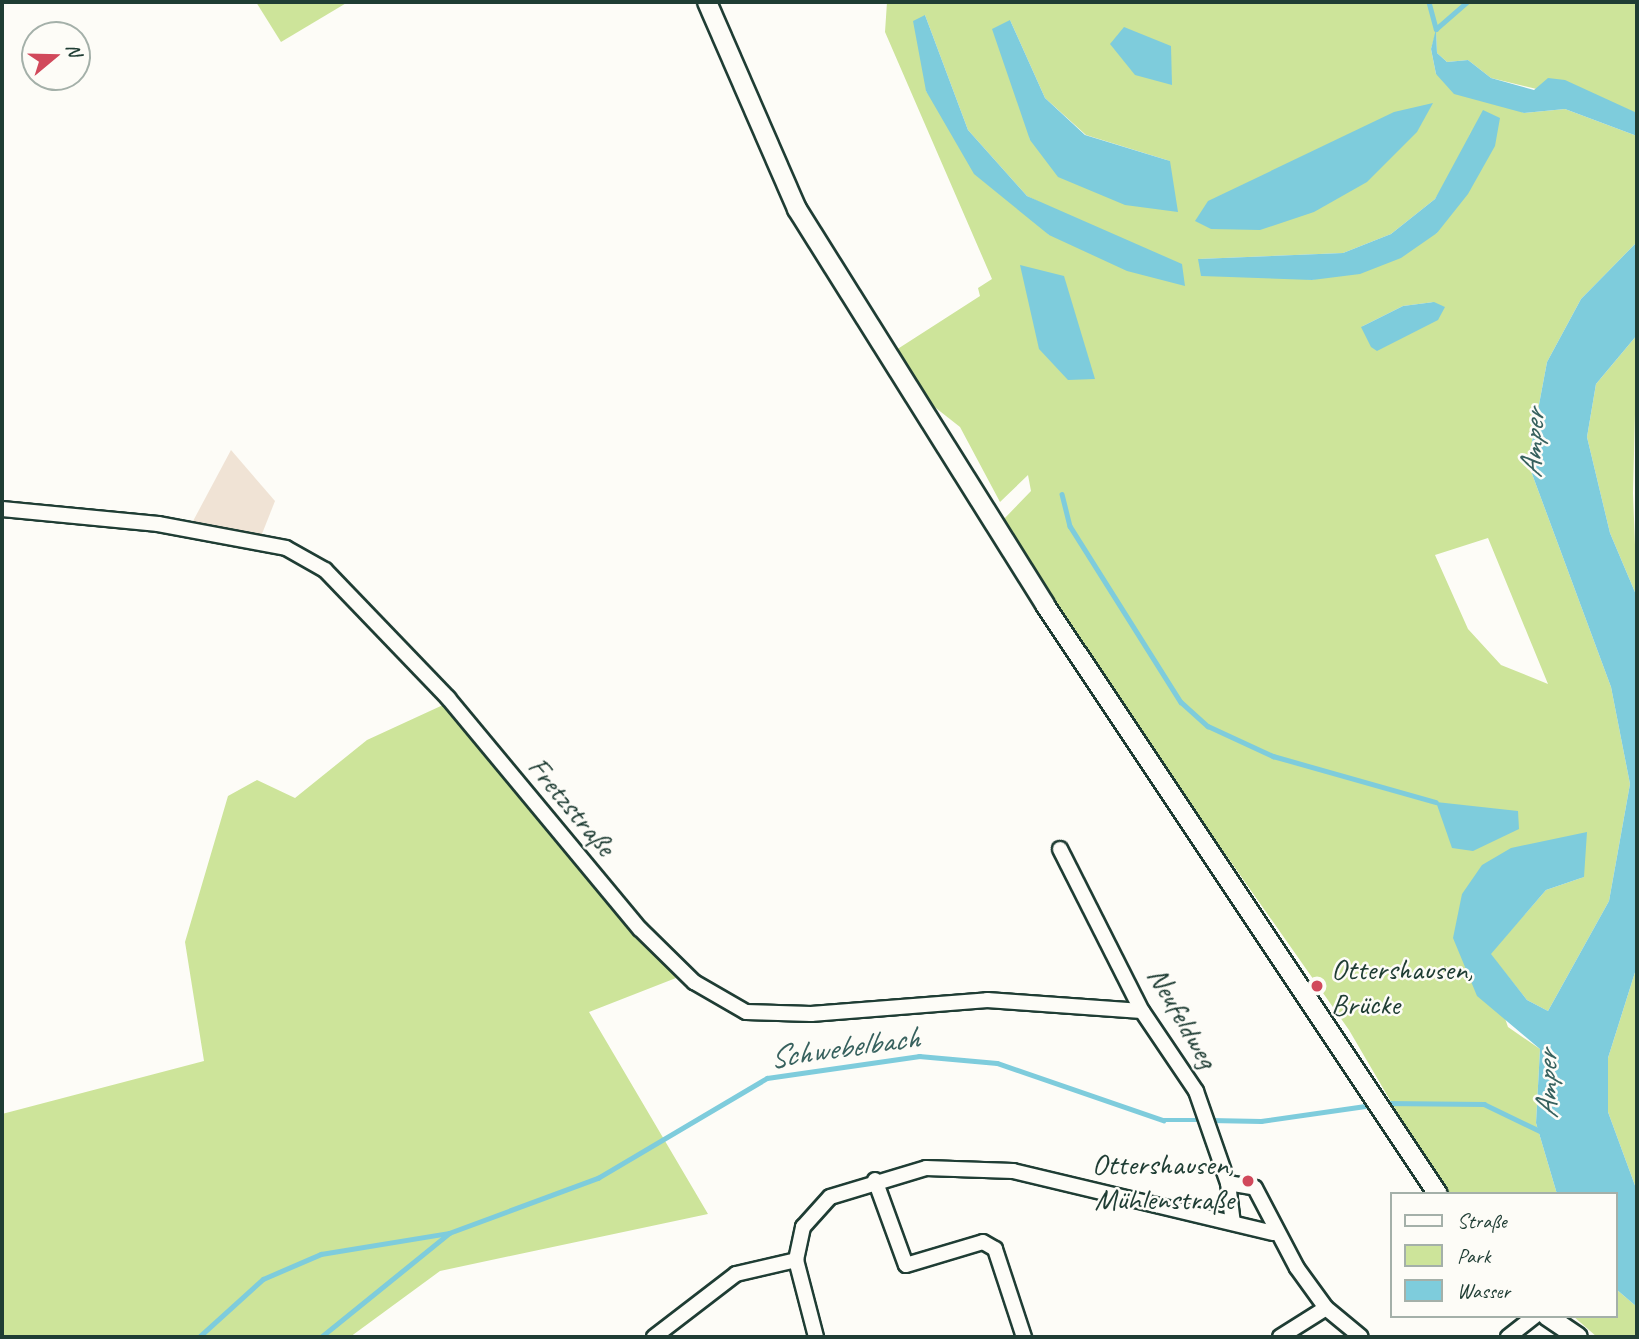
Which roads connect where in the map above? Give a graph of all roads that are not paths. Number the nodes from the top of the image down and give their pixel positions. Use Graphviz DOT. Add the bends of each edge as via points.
graph roads {
  1 [pos="706,2"];
  2 [pos="2,509"];
  3 [pos="1060,849"];
  4 [pos="1142,1012"];
  5 [pos="874,1180"];
  6 [pos="1228,1183"];
  7 [pos="1437,1192"];
  8 [pos="1233,1222"];
  9 [pos="1274,1233"];
  10 [pos="796,1260"];
  11 [pos="1326,1308"];
  12 [pos="1532,1318"];
  13 [pos="1549,1318"];
  14 [pos="1352,1330"];
  15 [pos="654,1337"];
  16 [pos="816,1337"];
  17 [pos="1024,1337"];
  18 [pos="1280,1337"];
  19 [pos="1508,1337"];
  20 [pos="1578,1337"];
  1 -- 7 [label="main road" via="797,209 1045,605"];
  2 -- 4 [label="street, Fretzstraße" via="158,524 286,548 325,570 448,698 640,929 694,982 746,1012 810,1014 988,1000"];
  3 -- 4 [label="street, Neufeldweg"];
  4 -- 6 [label="street, Neufeldweg" via="1203,1111"];
  5 -- 8 [label="street" via="926,1168 1013,1171"];
  5 -- 10 [label="street" via="817,1207 796,1242"];
  5 -- 17 [label="street" via="906,1265 983,1242 995,1249"];
  6 -- 8 [label="street, Neufeldweg"];
  6 -- 9 [label="street" via="1255,1188"];
  8 -- 9 [label="street"];
  9 -- 11 [label="street"];
  10 -- 15 [label="street" via="736,1275"];
  10 -- 16 [label="street"];
  11 -- 14 [label="street"];
  11 -- 18 [label="street"];
  12 -- 19 [label="street"];
  13 -- 20 [label="main road"];
}
